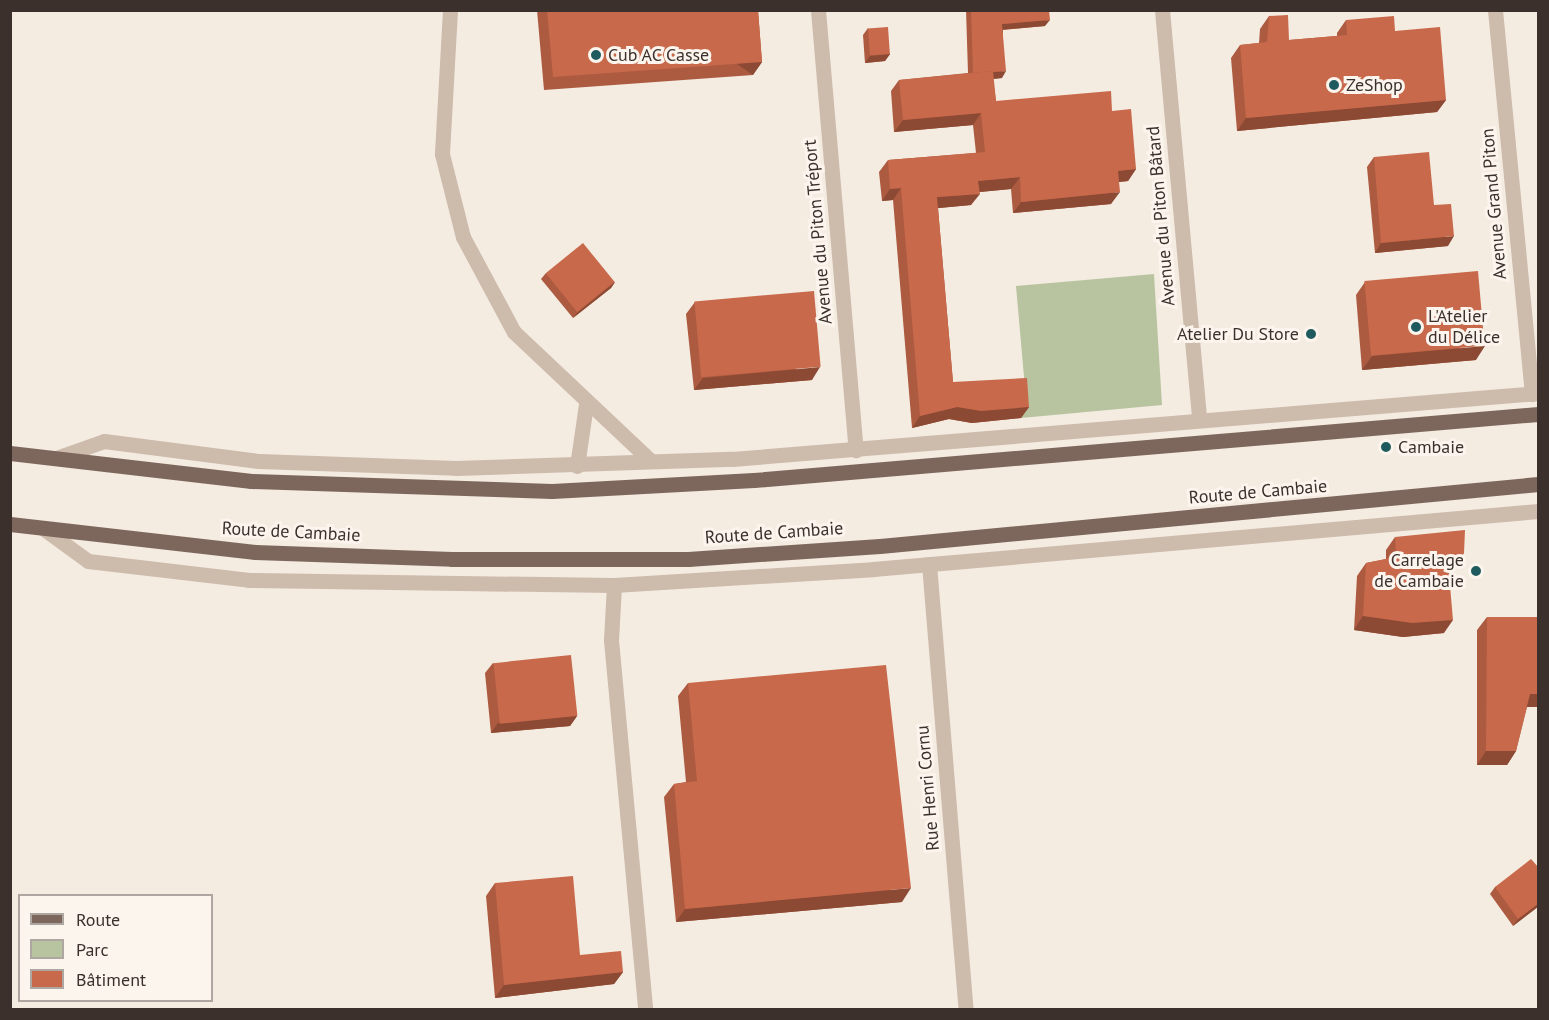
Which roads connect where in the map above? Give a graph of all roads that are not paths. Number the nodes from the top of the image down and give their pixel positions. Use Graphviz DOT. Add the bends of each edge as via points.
graph roads {
  1 [pos="450,10"];
  2 [pos="818,10"];
  3 [pos="1162,10"];
  4 [pos="1496,10"];
  5 [pos="1535,394"];
  6 [pos="586,404"];
  7 [pos="1539,414"];
  8 [pos="1199,419"];
  9 [pos="856,450"];
  10 [pos="10,453"];
  11 [pos="56,458"];
  12 [pos="651,461"];
  13 [pos="577,466"];
  14 [pos="1539,484"];
  15 [pos="1539,511"];
  16 [pos="10,524"];
  17 [pos="44,529"];
  18 [pos="929,564"];
  19 [pos="615,585"];
  20 [pos="645,1010"];
  21 [pos="966,1010"];
  1 -- 6 [label="street" via="442,154 463,237 514,332"];
  2 -- 9 [label="street, Avenue du Piton Tréport"];
  3 -- 8 [label="street, Avenue du Piton Bâtard"];
  4 -- 5 [label="street, Avenue Grand Piton"];
  5 -- 8 [label="street"];
  6 -- 12 [label="street"];
  6 -- 13 [label="street"];
  7 -- 11 [label="main road" via="621,489 462,491 251,481"];
  8 -- 9 [label="street"];
  9 -- 12 [label="street"];
  10 -- 11 [label="main road"];
  11 -- 13 [label="street" via="104,441 259,461"];
  12 -- 13 [label="street"];
  14 -- 17 [label="main road, Route de Cambaie" via="880,546 688,559 452,560 255,552"];
  15 -- 18 [label="street"];
  16 -- 17 [label="main road, Route de Cambaie"];
  17 -- 19 [label="street" via="88,561 249,580"];
  18 -- 19 [label="street"];
  18 -- 21 [label="street, Rue Henri Cornu"];
  19 -- 20 [label="street" via="611,640"];
}
